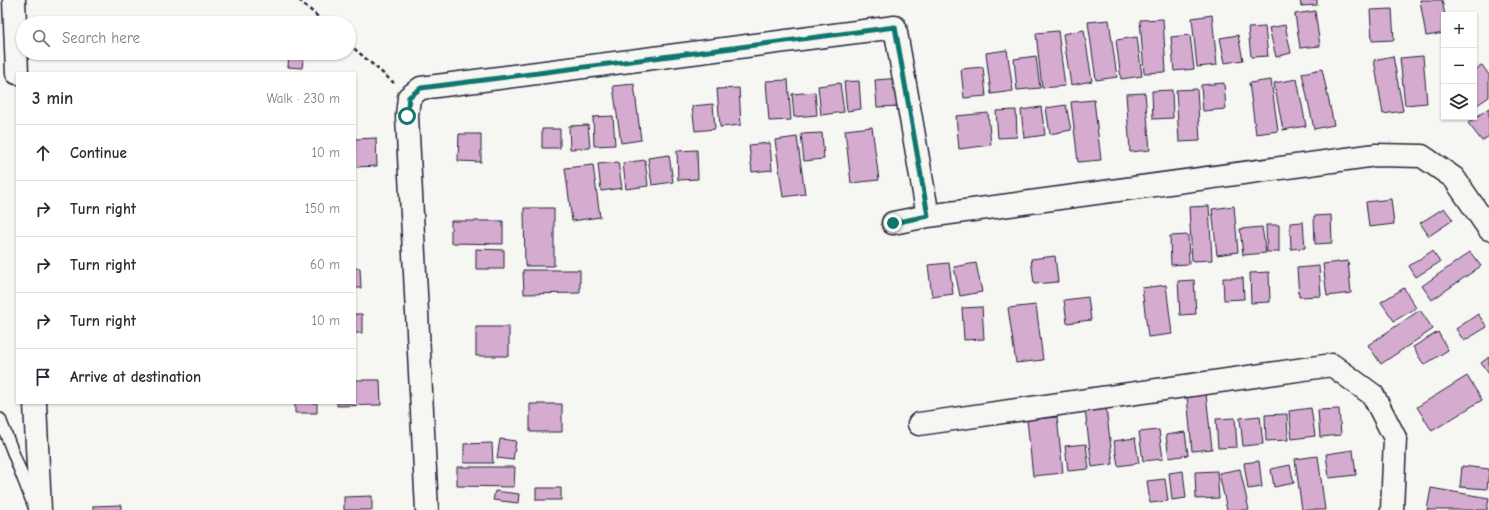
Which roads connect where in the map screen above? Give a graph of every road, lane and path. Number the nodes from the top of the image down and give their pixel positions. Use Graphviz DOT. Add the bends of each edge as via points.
graph roads {
  1 [pos="14,0"];
  2 [pos="299,0"];
  3 [pos="317,16"];
  4 [pos="16,36"];
  5 [pos="356,50"];
  6 [pos="17,60"];
  7 [pos="18,72"];
  8 [pos="409,97"];
  9 [pos="928,216"];
  10 [pos="893,223"];
  11 [pos="1489,228"];
  12 [pos="34,404"];
  13 [pos="0,419"];
  14 [pos="919,424"];
  15 [pos="36,510"];
  16 [pos="40,510"];
  17 [pos="427,510"];
  18 [pos="1392,510"];
  1 -- 4 [label="street"];
  2 -- 3 [label="path"];
  5 -- 8 [label="path"];
  6 -- 7 [label="street"];
  8 -- 9 [label="street" via="421,88 895,27"];
  8 -- 17 [label="street" via="407,116"];
  9 -- 10 [label="street"];
  9 -- 11 [label="street" via="1376,155 1422,156 1454,178"];
  12 -- 16 [label="street"];
  13 -- 15 [label="lane"];
  14 -- 18 [label="street" via="1332,364 1373,396 1395,438"];
}
